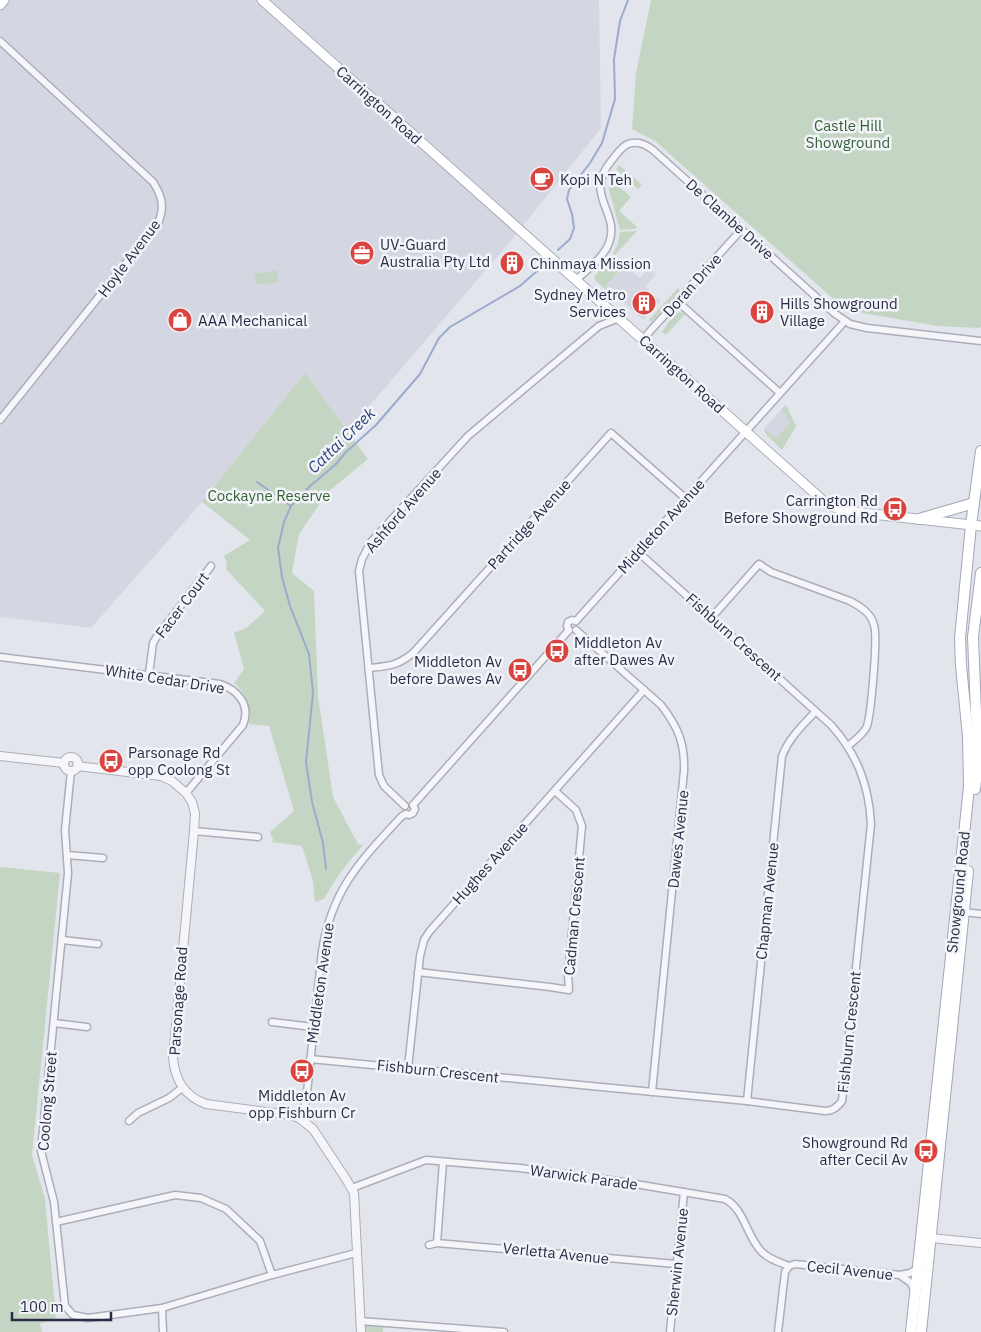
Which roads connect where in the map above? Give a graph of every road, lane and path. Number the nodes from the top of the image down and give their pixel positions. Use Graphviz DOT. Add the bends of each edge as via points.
graph roads {
  1 [pos="4,0"];
  2 [pos="262,0"];
  3 [pos="0,5"];
  4 [pos="0,41"];
  5 [pos="741,230"];
  6 [pos="576,280"];
  7 [pos="677,302"];
  8 [pos="619,318"];
  9 [pos="845,321"];
  10 [pos="643,339"];
  11 [pos="981,341"];
  12 [pos="780,393"];
  13 [pos="0,420"];
  14 [pos="746,432"];
  15 [pos="981,451"];
  16 [pos="685,498"];
  17 [pos="974,503"];
  18 [pos="918,519"];
  19 [pos="976,525"];
  20 [pos="638,552"];
  21 [pos="211,566"];
  22 [pos="981,573"];
  23 [pos="712,617"];
  24 [pos="573,630"];
  25 [pos="0,657"];
  26 [pos="369,668"];
  27 [pos="149,674"];
  28 [pos="644,690"];
  29 [pos="815,712"];
  30 [pos="848,746"];
  31 [pos="0,756"];
  32 [pos="64,763"];
  33 [pos="74,769"];
  34 [pos="554,791"];
  35 [pos="186,793"];
  36 [pos="413,805"];
  37 [pos="405,806"];
  38 [pos="406,814"];
  39 [pos="194,831"];
  40 [pos="258,837"];
  41 [pos="67,855"];
  42 [pos="103,858"];
  43 [pos="964,912"];
  44 [pos="981,914"];
  45 [pos="62,940"];
  46 [pos="98,944"];
  47 [pos="418,972"];
  48 [pos="272,1022"];
  49 [pos="54,1023"];
  50 [pos="87,1027"];
  51 [pos="313,1027"];
  52 [pos="310,1059"];
  53 [pos="408,1068"];
  54 [pos="182,1088"];
  55 [pos="652,1092"];
  56 [pos="747,1101"];
  57 [pos="299,1118"];
  58 [pos="129,1121"];
  59 [pos="442,1162"];
  60 [pos="352,1188"];
  61 [pos="684,1192"];
  62 [pos="56,1222"];
  63 [pos="926,1237"];
  64 [pos="437,1243"];
  65 [pos="981,1244"];
  66 [pos="429,1245"];
  67 [pos="356,1252"];
  68 [pos="676,1264"];
  69 [pos="789,1266"];
  70 [pos="918,1268"];
  71 [pos="272,1275"];
  72 [pos="900,1275"];
  73 [pos="915,1293"];
  74 [pos="162,1308"];
  75 [pos="360,1321"];
  76 [pos="163,1332"];
  77 [pos="361,1332"];
  78 [pos="504,1332"];
  79 [pos="670,1332"];
  80 [pos="778,1332"];
  81 [pos="911,1332"];
  82 [pos="921,1332"];
  1 -- 3 [label="main road"];
  2 -- 6 [label="main road, Carrington Road"];
  4 -- 13 [label="street, Hoyle Avenue" via="153,182 162,202 158,223"];
  5 -- 6 [label="street, De Clambe Drive" via="649,147 640,143 630,144 621,149 601,178 600,191 611,226 609,243"];
  5 -- 7 [label="street, Doran Drive"];
  5 -- 9 [label="street, De Clambe Drive"];
  6 -- 8 [label="main road, Carrington Road"];
  7 -- 10 [label="street, Doran Drive"];
  7 -- 12 [label="street"];
  8 -- 10 [label="main road, Carrington Road"];
  8 -- 26 [label="street, Ashford Avenue" via="599,326 468,436 366,551 359,571"];
  9 -- 11 [label="street, De Clambe Drive" via="867,328"];
  9 -- 12 [label="street, Middleton Avenue"];
  10 -- 14 [label="main road, Carrington Road"];
  12 -- 14 [label="street, Middleton Avenue"];
  14 -- 16 [label="street, Middleton Avenue"];
  14 -- 18 [label="main road, Carrington Road" via="816,496 836,510"];
  15 -- 17 [label="main road, Showground Road"];
  16 -- 20 [label="street, Middleton Avenue"];
  16 -- 26 [label="street, Partridge Avenue" via="611,433 414,652 394,666"];
  17 -- 18 [label="main road"];
  17 -- 19 [label="main road, Showground Road"];
  18 -- 19 [label="main road, Carrington Road"];
  19 -- 63 [label="main road, Showground Road" via="960,638 969,786"];
  20 -- 23 [label="street, Fishburn Crescent"];
  20 -- 24 [label="street, Middleton Avenue" via="576,621 578,625"];
  21 -- 27 [label="street, Facer Court" via="153,643"];
  22 -- 43 [label="main road, Showground Road" via="973,646 978,763"];
  23 -- 29 [label="street, Fishburn Crescent"];
  23 -- 30 [label="street" via="759,564 771,572 862,608 875,626 869,714 866,727"];
  24 -- 28 [label="street, Dawes Avenue"];
  24 -- 36 [label="street"];
  25 -- 27 [label="street, White Cedar Drive"];
  26 -- 37 [label="street, Ashford Avenue" via="379,775 384,786"];
  27 -- 35 [label="street, White Cedar Drive" via="220,684 232,689 242,700 245,711 242,725"];
  28 -- 34 [label="street, Hughes Avenue"];
  28 -- 55 [label="street, Dawes Avenue" via="672,719 685,752"];
  29 -- 30 [label="street, Fishburn Crescent"];
  29 -- 56 [label="street, Chapman Avenue" via="792,736 782,756"];
  30 -- 56 [label="street, Fishburn Crescent" via="867,790 871,824 842,1101 830,1111"];
  31 -- 32 [label="street"];
  32 -- 33 [label="street" via="66,769"];
  32 -- 33 [label="street" via="72,758 77,762"];
  33 -- 35 [label="street" via="161,776 172,780"];
  33 -- 41 [label="street, Coolong Street" via="65,830"];
  34 -- 47 [label="street, Hughes Avenue" via="429,932 422,946"];
  34 -- 47 [label="street, Cadman Crescent" via="576,810 582,826 569,990"];
  35 -- 39 [label="street, Parsonage Road" via="194,808"];
  36 -- 37 [label="street"];
  36 -- 38 [label="street" via="413,813"];
  37 -- 38 [label="street"];
  38 -- 51 [label="street, Middleton Avenue" via="362,860 338,896 325,933"];
  39 -- 40 [label="street"];
  39 -- 54 [label="street, Parsonage Road" via="173,1058"];
  41 -- 42 [label="street"];
  41 -- 45 [label="street, Coolong Street"];
  43 -- 44 [label="street"];
  43 -- 63 [label="main road, Showground Road"];
  45 -- 46 [label="street"];
  45 -- 49 [label="street, Coolong Street"];
  47 -- 53 [label="street, Hughes Avenue"];
  48 -- 51 [label="street"];
  49 -- 50 [label="street"];
  49 -- 62 [label="street, Coolong Street" via="41,1151 53,1195"];
  51 -- 52 [label="street, Middleton Avenue"];
  52 -- 53 [label="street, Fishburn Crescent"];
  52 -- 57 [label="street, Middleton Avenue" via="306,1102"];
  53 -- 55 [label="street, Fishburn Crescent"];
  54 -- 57 [label="street" via="192,1098 206,1104"];
  54 -- 58 [label="street" via="169,1098 138,1112"];
  55 -- 56 [label="street, Fishburn Crescent"];
  57 -- 60 [label="street" via="313,1129"];
  59 -- 60 [label="street, Warwick Parade" via="426,1160"];
  59 -- 61 [label="street, Warwick Parade" via="520,1168"];
  59 -- 64 [label="street"];
  60 -- 67 [label="street"];
  61 -- 68 [label="street, Sherwin Avenue"];
  61 -- 69 [label="street, Warwick Parade" via="730,1202 761,1251"];
  62 -- 71 [label="street" via="175,1195 202,1198 226,1209 260,1242"];
  62 -- 74 [label="street, Coolong Street" via="65,1306 73,1316 88,1318"];
  63 -- 65 [label="street"];
  63 -- 70 [label="main road, Showground Road"];
  63 -- 82 [label="main road, Showground Road"];
  64 -- 66 [label="street, Verletta Avenue"];
  64 -- 68 [label="street, Verletta Avenue"];
  67 -- 71 [label="street, Coolong Street"];
  67 -- 75 [label="street"];
  68 -- 79 [label="street, Sherwin Avenue"];
  69 -- 72 [label="street, Cecil Avenue"];
  69 -- 80 [label="street, Cecil Avenue" via="785,1272"];
  70 -- 72 [label="street, Cecil Avenue"];
  70 -- 73 [label="main road, Showground Road"];
  71 -- 74 [label="street, Coolong Street"];
  72 -- 73 [label="street" via="911,1282"];
  73 -- 81 [label="main road, Showground Road"];
  74 -- 76 [label="street"];
  75 -- 77 [label="street"];
  75 -- 78 [label="street"];
}
